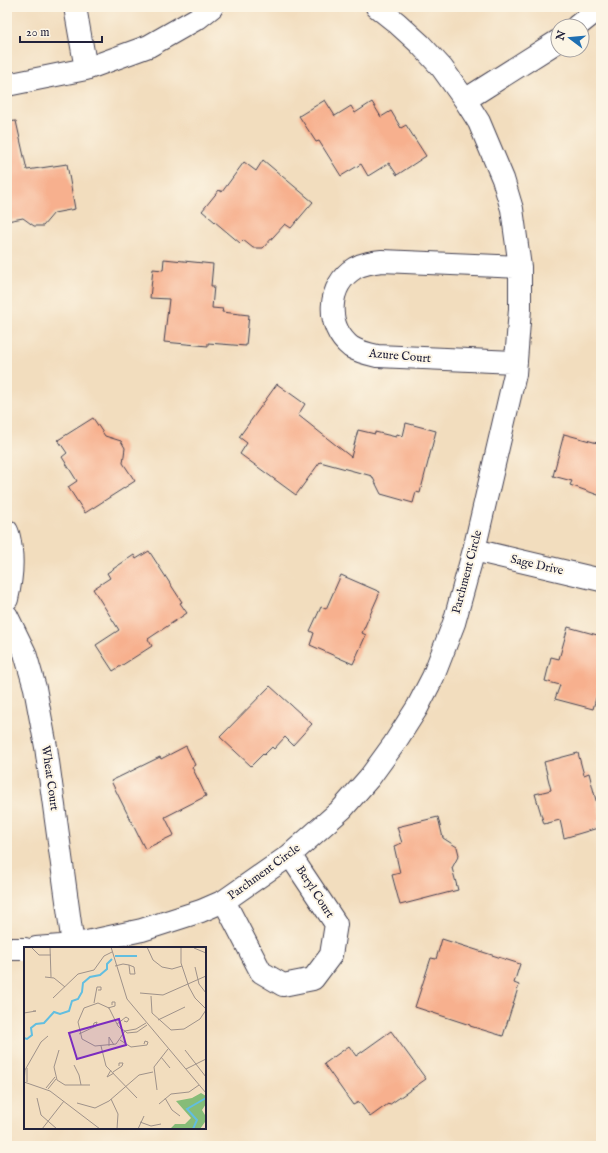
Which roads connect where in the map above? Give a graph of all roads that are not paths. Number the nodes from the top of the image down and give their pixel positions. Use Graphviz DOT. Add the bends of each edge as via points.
graph roads {
  1 [pos="75,7"];
  2 [pos="212,7"];
  3 [pos="377,7"];
  4 [pos="601,7"];
  5 [pos="588,18"];
  6 [pos="550,46"];
  7 [pos="86,69"];
  8 [pos="7,85"];
  9 [pos="465,100"];
  10 [pos="520,267"];
  11 [pos="516,362"];
  12 [pos="7,531"];
  13 [pos="474,550"];
  14 [pos="601,580"];
  15 [pos="7,599"];
  16 [pos="7,616"];
  17 [pos="290,855"];
  18 [pos="224,901"];
  19 [pos="73,945"];
  20 [pos="48,947"];
  21 [pos="7,949"];
  22 [pos="24,949"];
  1 -- 7 [label="street"];
  2 -- 7 [label="street" via="149,46"];
  3 -- 9 [label="street, Parchment Circle" via="420,44 442,68"];
  4 -- 5 [label="street"];
  6 -- 9 [label="street"];
  7 -- 8 [label="street"];
  9 -- 10 [label="street, Parchment Circle" via="479,122 503,179 512,209"];
  10 -- 11 [label="street, Parchment Circle"];
  10 -- 11 [label="street, Azure Court" via="369,262 345,275 333,300 332,313 342,338 364,353 377,356"];
  11 -- 13 [label="street, Parchment Circle"];
  12 -- 15 [label="street" via="12,574"];
  13 -- 14 [label="street, Sage Drive"];
  13 -- 17 [label="street, Parchment Circle" via="454,623 433,677 417,708 370,777 342,809"];
  16 -- 19 [label="street, Wheat Court" via="25,653 35,688 46,747"];
  17 -- 18 [label="street, Parchment Circle"];
  17 -- 18 [label="street, Beryl Court" via="336,924 331,956 313,979 283,985 261,972"];
  18 -- 19 [label="street, Parchment Circle" via="142,930"];
  19 -- 20 [label="street, Parchment Circle"];
  21 -- 22 [label="street"];
}
